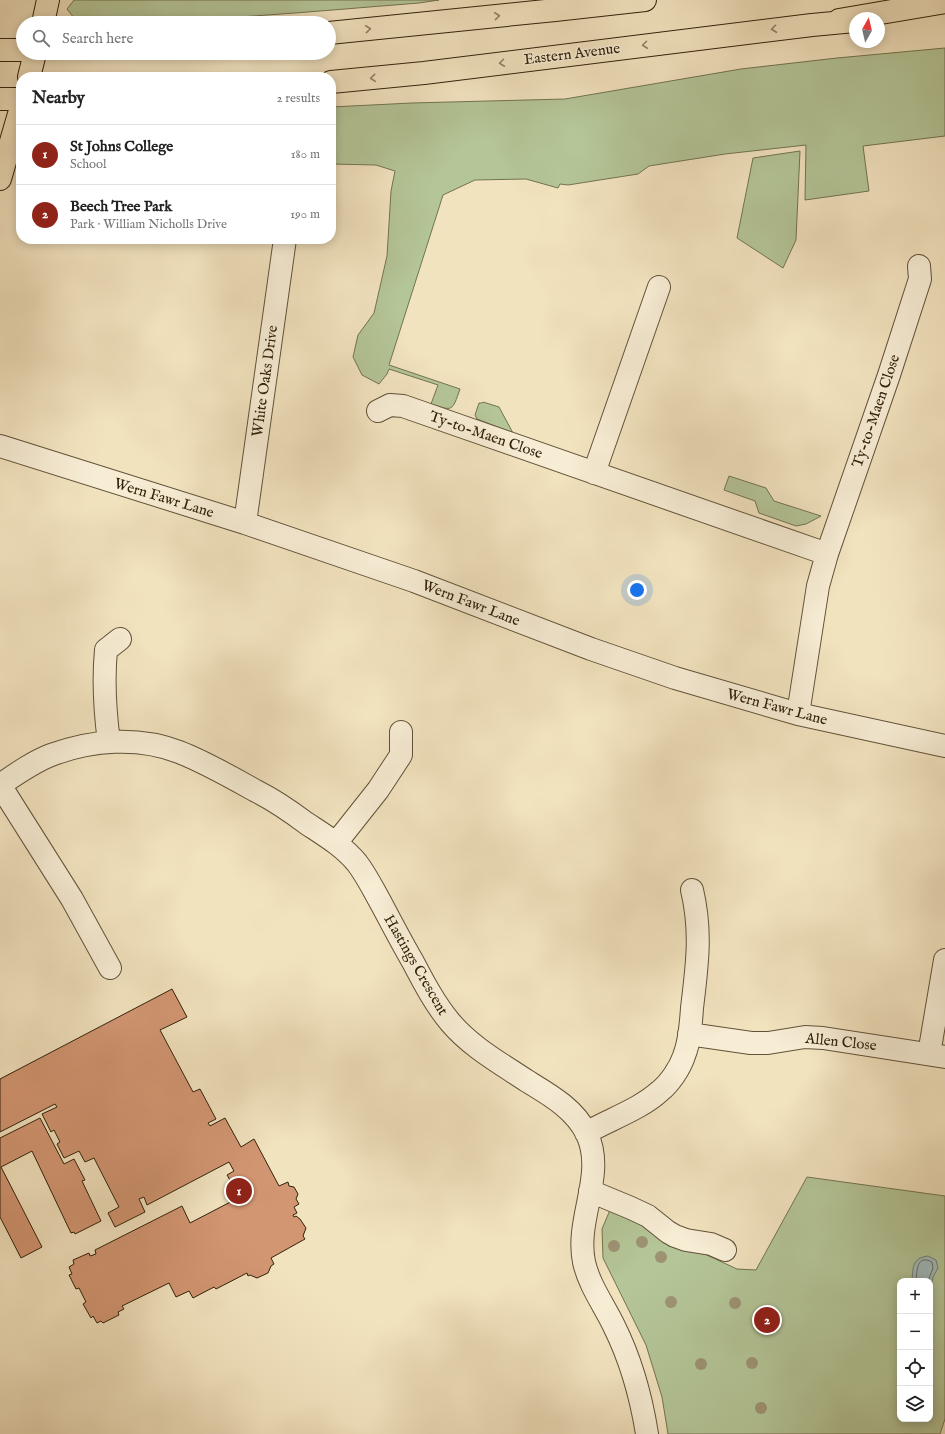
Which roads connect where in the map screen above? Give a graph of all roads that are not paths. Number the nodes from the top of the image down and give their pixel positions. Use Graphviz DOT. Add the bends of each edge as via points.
graph roads {
  1 [pos="596,0"];
  2 [pos="645,0"];
  3 [pos="945,2"];
  4 [pos="555,10"];
  5 [pos="945,13"];
  6 [pos="885,18"];
  7 [pos="849,21"];
  8 [pos="812,24"];
  9 [pos="336,32"];
  10 [pos="0,50"];
  11 [pos="16,50"];
  12 [pos="33,60"];
  13 [pos="30,72"];
  14 [pos="336,82"];
  15 [pos="0,99"];
  16 [pos="16,99"];
  17 [pos="16,126"];
  18 [pos="0,179"];
  19 [pos="285,244"];
  20 [pos="919,266"];
  21 [pos="659,287"];
  22 [pos="378,410"];
  23 [pos="0,446"];
  24 [pos="594,473"];
  25 [pos="245,523"];
  26 [pos="827,554"];
  27 [pos="120,639"];
  28 [pos="798,714"];
  29 [pos="401,732"];
  30 [pos="109,742"];
  31 [pos="945,746"];
  32 [pos="0,785"];
  33 [pos="336,843"];
  34 [pos="692,890"];
  35 [pos="945,960"];
  36 [pos="110,968"];
  37 [pos="689,1034"];
  38 [pos="937,1055"];
  39 [pos="586,1133"];
  40 [pos="590,1191"];
  41 [pos="725,1250"];
  42 [pos="647,1434"];
  1 -- 4 [label="main road"];
  2 -- 4 [label="main road"];
  3 -- 8 [label="main road"];
  9 -- 4 [label="main road, one-way"];
  5 -- 6 [label="main road"];
  7 -- 8 [label="main road"];
  8 -- 14 [label="main road, Eastern Avenue, one-way" via="424,73"];
  10 -- 11 [label="main road"];
  12 -- 13 [label="main road"];
  15 -- 16 [label="main road"];
  17 -- 18 [label="main road"];
  19 -- 25 [label="street, White Oaks Drive"];
  20 -- 26 [label="street, Ty-to-Maen Close" via="920,279"];
  21 -- 24 [label="street"];
  22 -- 24 [label="street, Ty-to-Maen Close" via="390,405 403,406"];
  23 -- 25 [label="street, Wern Fawr Lane"];
  24 -- 26 [label="street, Ty-to-Maen Close"];
  25 -- 28 [label="street, Wern Fawr Lane" via="414,581 598,652 674,678"];
  26 -- 28 [label="street, Ty-to-Maen Close" via="818,586"];
  27 -- 30 [label="street" via="106,650 105,658"];
  28 -- 31 [label="street, Wern Fawr Lane"];
  29 -- 33 [label="street" via="401,754 378,790"];
  30 -- 32 [label="street, Hastings Crescent" via="51,755"];
  30 -- 33 [label="street, Hastings Crescent" via="131,741 177,751 272,799"];
  32 -- 36 [label="street" via="72,899"];
  33 -- 39 [label="street, Hastings Crescent" via="357,864 371,886 426,988 449,1021 469,1042 484,1053 557,1100 572,1114"];
  34 -- 37 [label="street" via="699,953"];
  35 -- 38 [label="street"];
  37 -- 38 [label="street, Allen Close" via="751,1043 805,1037 823,1038"];
  37 -- 39 [label="street" via="684,1056 661,1090 644,1103"];
  39 -- 40 [label="street, Hastings Crescent" via="592,1151 593,1176"];
  40 -- 41 [label="street" via="648,1216 675,1236 711,1244"];
  40 -- 42 [label="street, Hastings Crescent" via="582,1246 584,1262 588,1277 626,1352 641,1398"];
}
